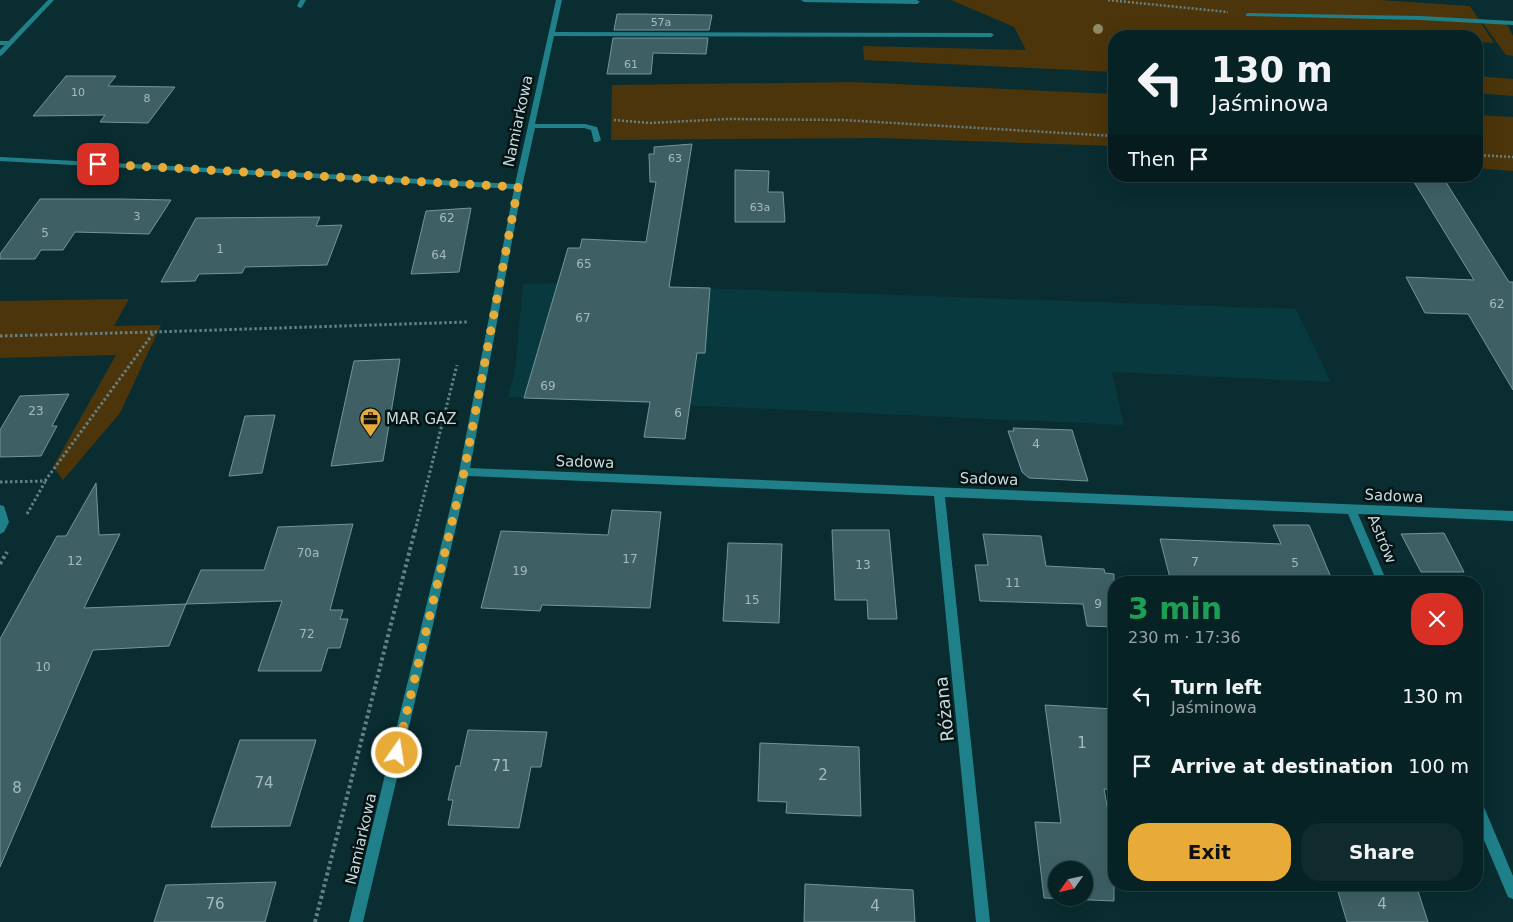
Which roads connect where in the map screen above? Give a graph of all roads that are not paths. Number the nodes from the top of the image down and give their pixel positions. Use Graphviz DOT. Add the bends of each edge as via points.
graph roads {
  1 [pos="51,0"];
  2 [pos="559,0"];
  3 [pos="804,0"];
  4 [pos="917,2"];
  5 [pos="1248,15"];
  6 [pos="1513,23"];
  7 [pos="552,34"];
  8 [pos="991,35"];
  9 [pos="0,43"];
  10 [pos="10,43"];
  11 [pos="0,54"];
  12 [pos="532,126"];
  13 [pos="597,140"];
  14 [pos="0,159"];
  15 [pos="518,187"];
  16 [pos="464,472"];
  17 [pos="939,492"];
  18 [pos="0,509"];
  19 [pos="1351,509"];
  20 [pos="1513,516"];
  21 [pos="0,529"];
  22 [pos="1379,576"];
  23 [pos="1483,821"];
  24 [pos="1513,892"];
  25 [pos="356,922"];
  26 [pos="983,922"];
  1 -- 10 [label="street"];
  2 -- 7 [label="street, Namiarkowa"];
  3 -- 4 [label="street"];
  5 -- 6 [label="street"];
  7 -- 8 [label="street"];
  7 -- 12 [label="street, Namiarkowa"];
  9 -- 10 [label="street"];
  10 -- 11 [label="street"];
  12 -- 13 [label="street" via="586,126 594,129"];
  12 -- 15 [label="street, Namiarkowa"];
  14 -- 15 [label="street"];
  15 -- 16 [label="street, Namiarkowa"];
  16 -- 17 [label="street, Sadowa"];
  16 -- 25 [label="street, Namiarkowa"];
  17 -- 19 [label="street, Sadowa"];
  17 -- 26 [label="street, Różana"];
  18 -- 21 [label="street" via="4,522"];
  19 -- 20 [label="street, Sadowa"];
  19 -- 22 [label="street, Astrów"];
  23 -- 24 [label="street"];
}
